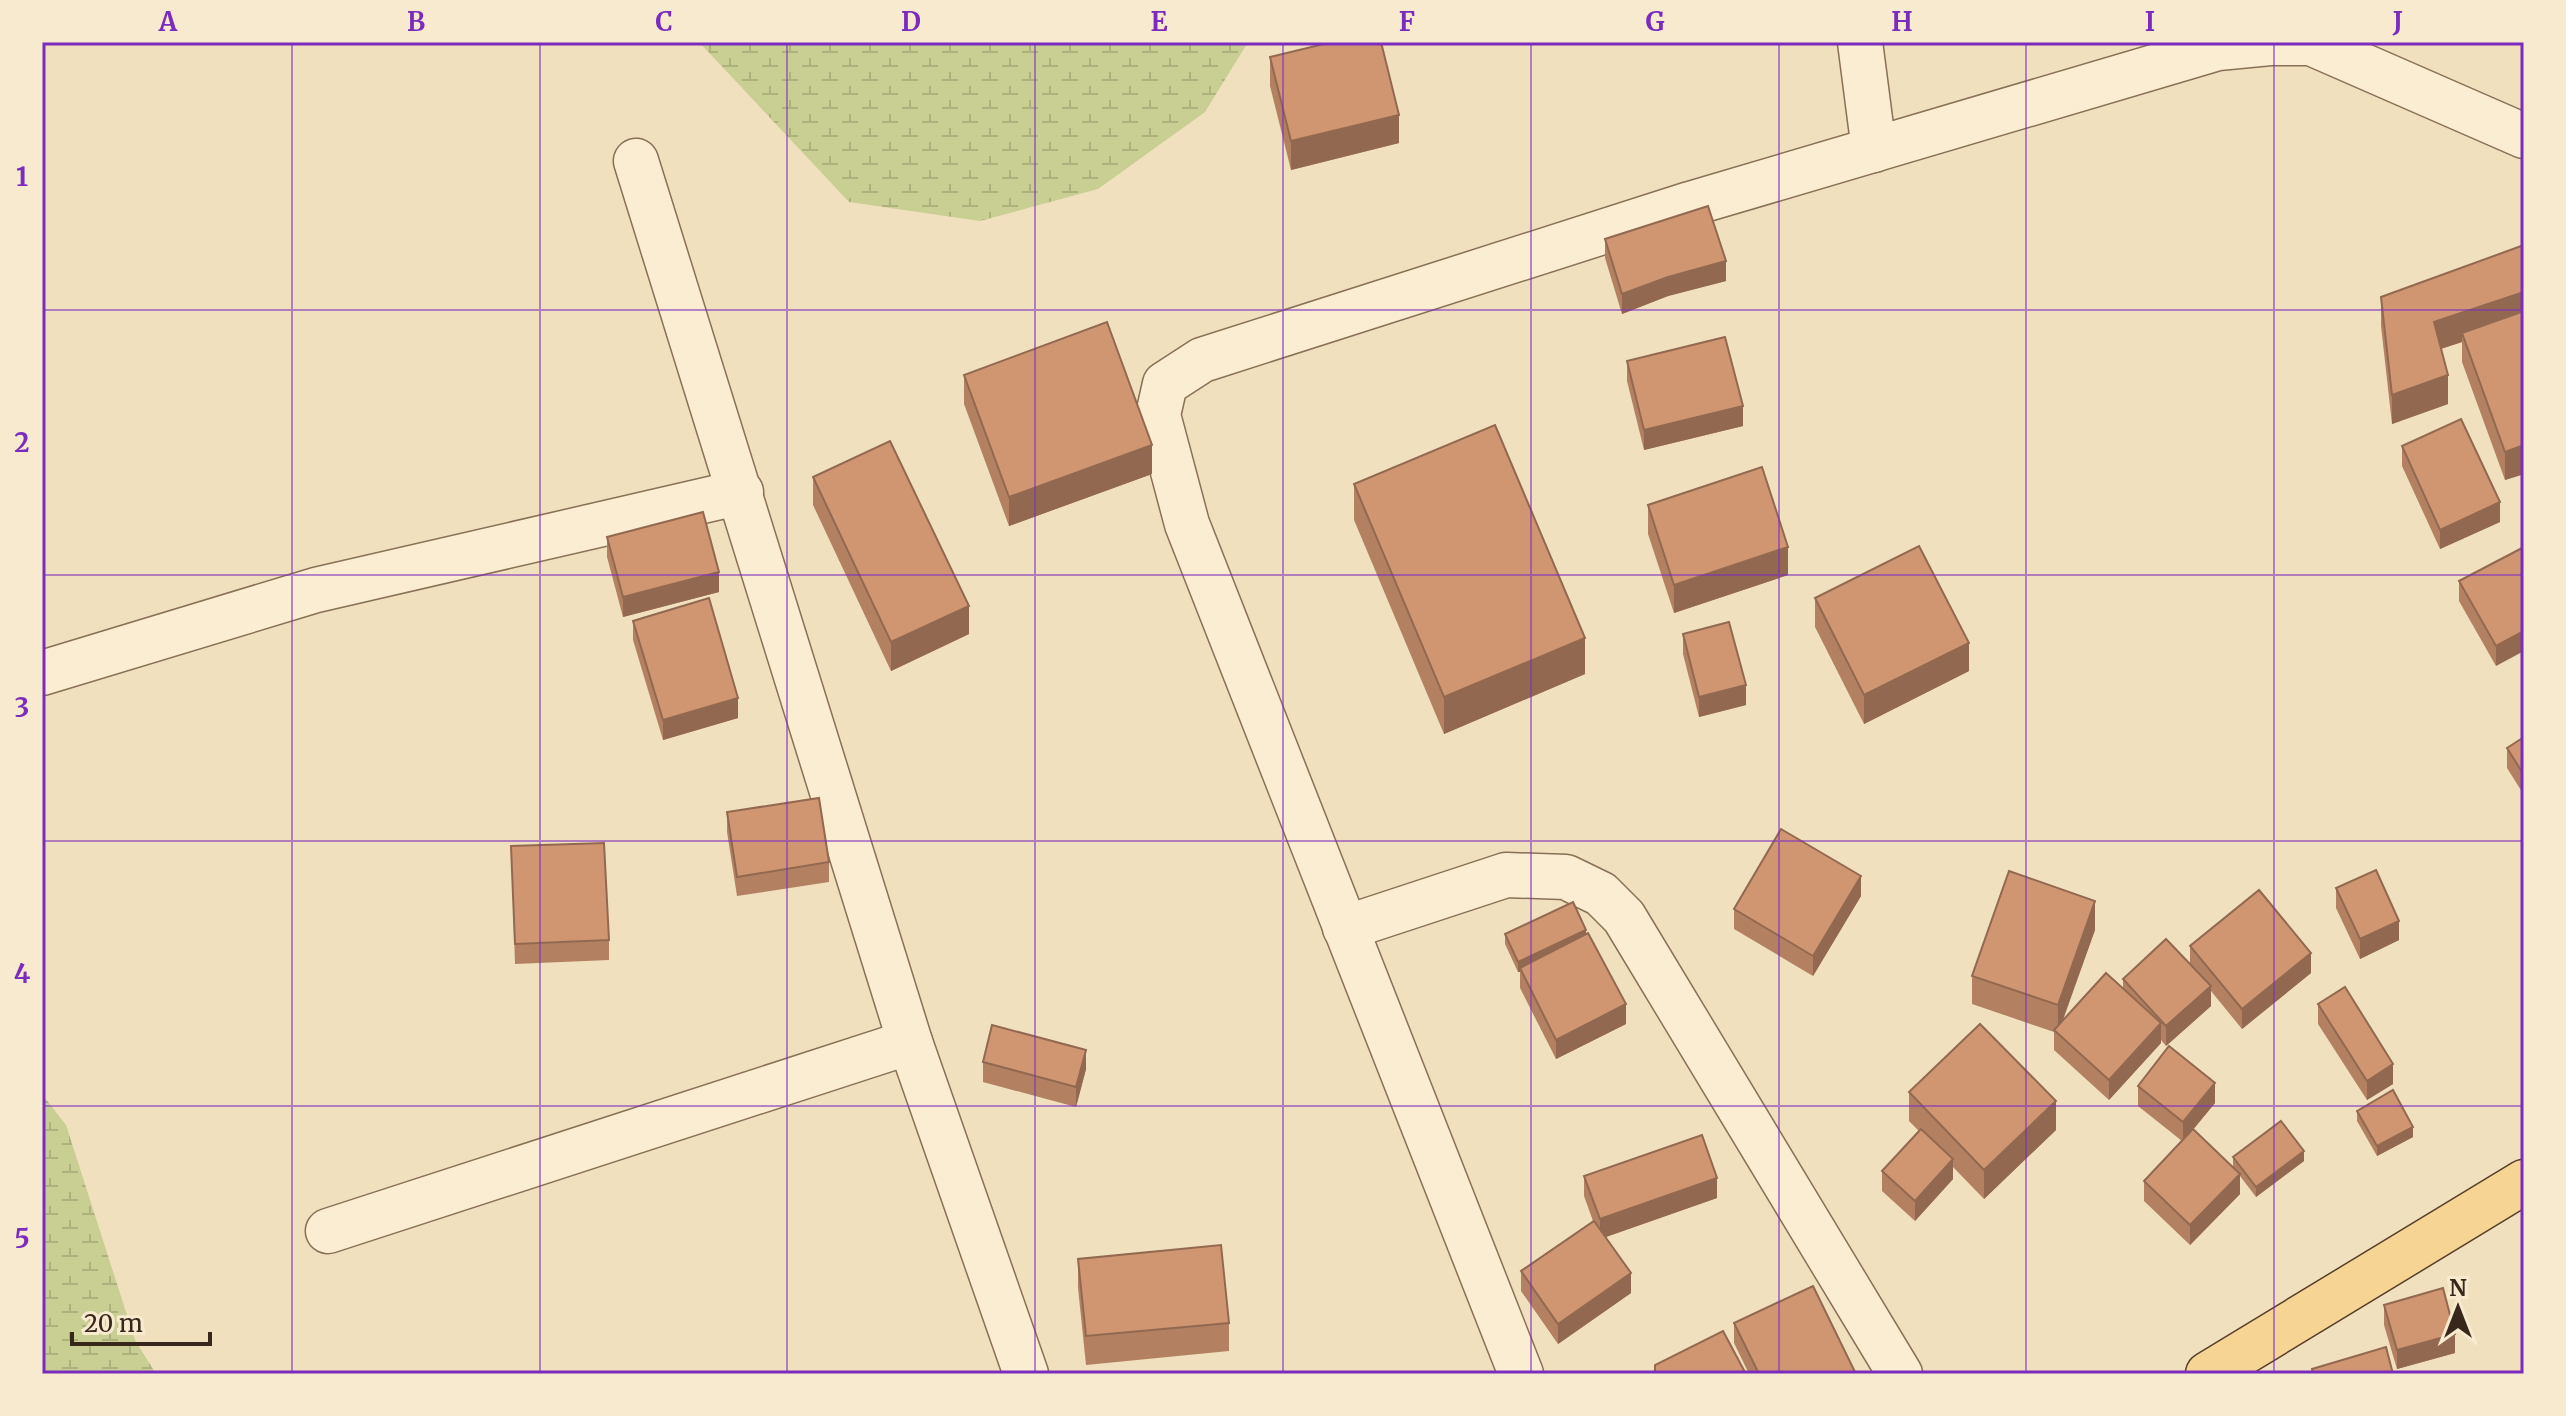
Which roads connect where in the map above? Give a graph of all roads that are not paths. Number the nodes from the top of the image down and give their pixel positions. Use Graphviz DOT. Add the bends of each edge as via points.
graph roads {
  1 [pos="1860,42"];
  2 [pos="2311,43"];
  3 [pos="2217,45"];
  4 [pos="2524,136"];
  5 [pos="1874,150"];
  6 [pos="636,161"];
  7 [pos="741,492"];
  8 [pos="42,673"];
  9 [pos="1345,928"];
  10 [pos="910,1042"];
  11 [pos="2524,1182"];
  12 [pos="328,1231"];
  13 [pos="1026,1374"];
  14 [pos="1521,1374"];
  15 [pos="1900,1374"];
  16 [pos="2208,1374"];
  1 -- 5 [label="street"];
  2 -- 3 [label="street"];
  2 -- 4 [label="street"];
  3 -- 5 [label="street"];
  5 -- 9 [label="street" via="1202,360 1165,384 1158,415 1187,524"];
  6 -- 7 [label="street"];
  7 -- 8 [label="street" via="316,590"];
  7 -- 10 [label="street"];
  9 -- 14 [label="street"];
  9 -- 15 [label="street" via="1506,875 1566,877 1601,894 1624,917"];
  10 -- 12 [label="street"];
  10 -- 13 [label="street"];
  11 -- 16 [label="main road"];
}
